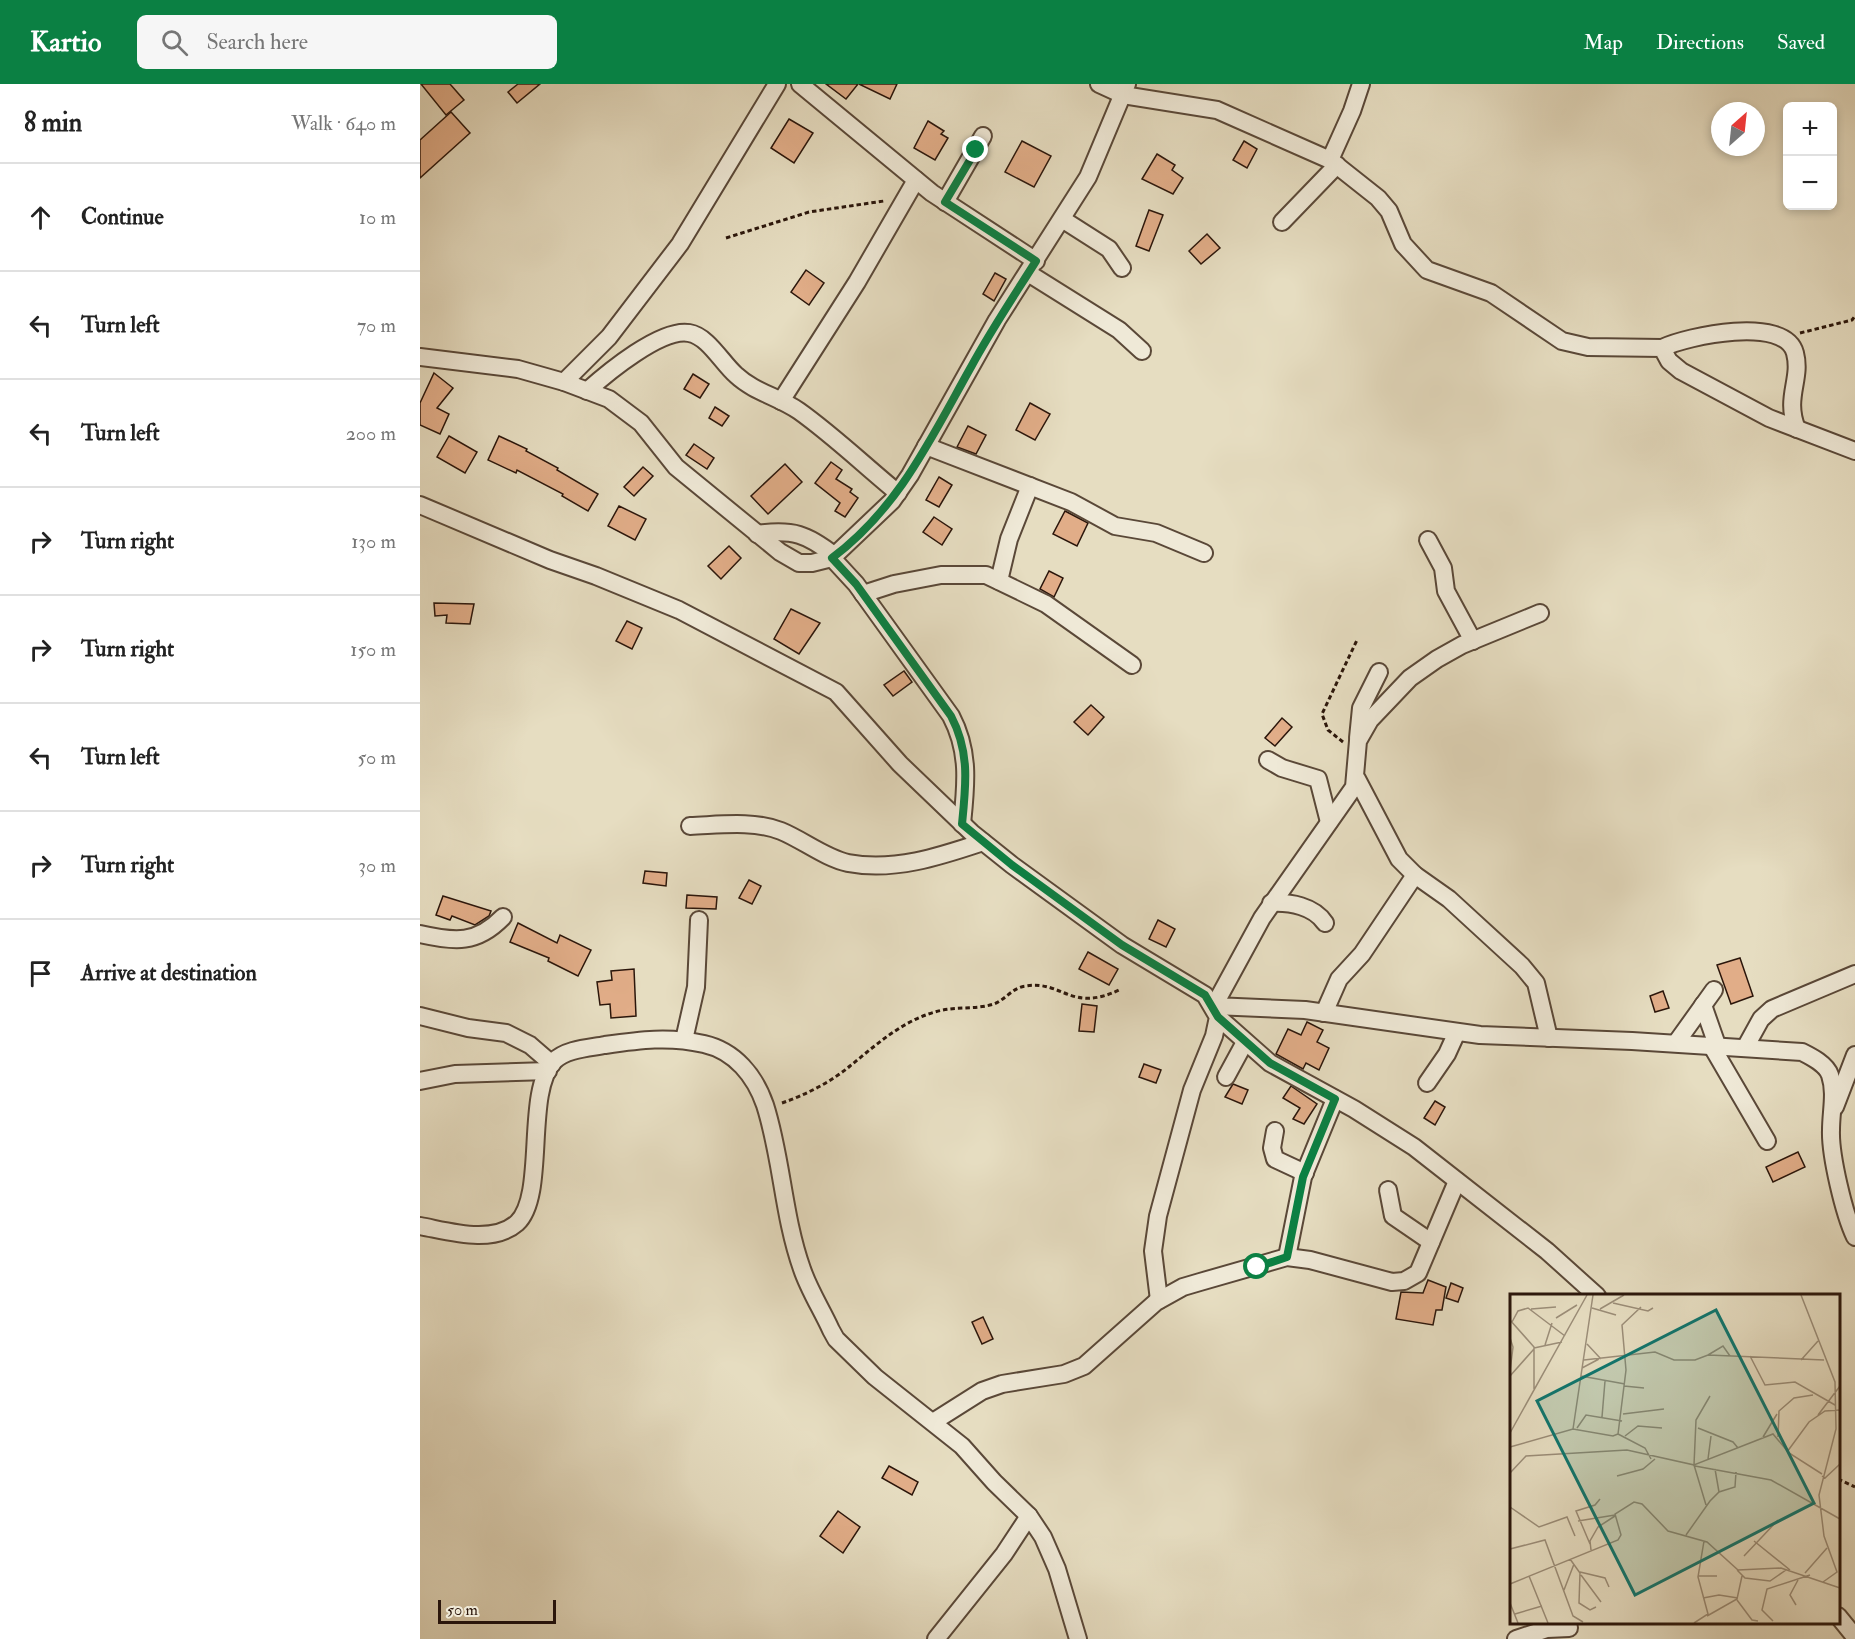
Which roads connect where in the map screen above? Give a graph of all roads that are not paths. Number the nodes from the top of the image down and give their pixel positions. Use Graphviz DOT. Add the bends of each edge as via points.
graph roads {
  1 [pos="777,84"];
  2 [pos="800,84"];
  3 [pos="1099,84"];
  4 [pos="1361,84"];
  5 [pos="1125,89"];
  6 [pos="983,136"];
  7 [pos="1334,162"];
  8 [pos="914,183"];
  9 [pos="945,202"];
  10 [pos="1062,219"];
  11 [pos="1282,222"];
  12 [pos="1032,267"];
  13 [pos="1122,268"];
  14 [pos="1662,348"];
  15 [pos="1142,351"];
  16 [pos="420,357"];
  17 [pos="564,382"];
  18 [pos="587,391"];
  19 [pos="781,401"];
  20 [pos="1797,429"];
  21 [pos="926,446"];
  22 [pos="1855,451"];
  23 [pos="1030,486"];
  24 [pos="898,493"];
  25 [pos="420,505"];
  26 [pos="758,534"];
  27 [pos="1428,540"];
  28 [pos="1204,553"];
  29 [pos="833,557"];
  30 [pos="999,581"];
  31 [pos="863,594"];
  32 [pos="1540,613"];
  33 [pos="1473,640"];
  34 [pos="1132,664"];
  35 [pos="1378,672"];
  36 [pos="1357,746"];
  37 [pos="1268,760"];
  38 [pos="1357,779"];
  39 [pos="1329,822"];
  40 [pos="962,824"];
  41 [pos="690,826"];
  42 [pos="983,842"];
  43 [pos="1415,875"];
  44 [pos="1271,903"];
  45 [pos="503,917"];
  46 [pos="699,920"];
  47 [pos="1325,923"];
  48 [pos="420,934"];
  49 [pos="1855,974"];
  50 [pos="1714,990"];
  51 [pos="1703,1005"];
  52 [pos="1216,1011"];
  53 [pos="1324,1013"];
  54 [pos="420,1016"];
  55 [pos="1457,1032"];
  56 [pos="1549,1038"];
  57 [pos="684,1040"];
  58 [pos="1245,1042"];
  59 [pos="1676,1043"];
  60 [pos="1714,1045"];
  61 [pos="1745,1048"];
  62 [pos="1855,1054"];
  63 [pos="550,1067"];
  64 [pos="1227,1077"];
  65 [pos="422,1080"];
  66 [pos="1427,1083"];
  67 [pos="1335,1099"];
  68 [pos="1832,1114"];
  69 [pos="1275,1131"];
  70 [pos="1767,1141"];
  71 [pos="1305,1173"];
  72 [pos="1457,1181"];
  73 [pos="1388,1190"];
  74 [pos="1851,1218"];
  75 [pos="420,1226"];
  76 [pos="1855,1237"];
  77 [pos="1431,1242"];
  78 [pos="1287,1257"];
  79 [pos="1595,1294"];
  80 [pos="1160,1300"];
  81 [pos="933,1422"];
  82 [pos="1029,1516"];
  83 [pos="1840,1617"];
  84 [pos="1569,1628"];
  85 [pos="1855,1637"];
  86 [pos="936,1639"];
  87 [pos="1078,1639"];
  88 [pos="1516,1639"];
  1 -- 17 [label="street" via="680,244 609,337"];
  2 -- 8 [label="street"];
  3 -- 5 [label="street"];
  4 -- 7 [label="street"];
  5 -- 7 [label="street" via="1217,110"];
  5 -- 10 [label="street" via="1088,177"];
  6 -- 9 [label="street"];
  7 -- 11 [label="street"];
  7 -- 14 [label="street" via="1378,198 1389,211 1403,244 1427,270 1457,278 1499,297 1562,341 1588,347"];
  8 -- 9 [label="street"];
  8 -- 19 [label="street"];
  9 -- 12 [label="street"];
  10 -- 12 [label="street"];
  10 -- 13 [label="street" via="1109,249"];
  12 -- 15 [label="street"];
  12 -- 21 [label="street"];
  14 -- 20 [label="street" via="1681,371"];
  14 -- 20 [label="street" via="1707,334 1748,332 1784,338 1792,345 1796,362 1790,400"];
  16 -- 17 [label="street" via="518,369"];
  17 -- 18 [label="street"];
  18 -- 19 [label="street" via="612,368 643,348 689,333 705,342 736,376"];
  18 -- 26 [label="street" via="609,399 641,423 676,467"];
  19 -- 24 [label="street" via="826,431"];
  20 -- 22 [label="street"];
  21 -- 23 [label="street"];
  21 -- 24 [label="street"];
  23 -- 28 [label="street" via="1115,526 1156,533"];
  23 -- 30 [label="street" via="1009,539"];
  24 -- 29 [label="street" via="866,529"];
  25 -- 40 [label="street" via="679,610 809,676 836,692 900,764"];
  26 -- 29 [label="street" via="800,534"];
  26 -- 29 [label="street" via="799,562"];
  27 -- 33 [label="street" via="1443,567 1446,591"];
  29 -- 31 [label="street"];
  30 -- 31 [label="street" via="986,575 941,574"];
  30 -- 34 [label="street" via="1046,604"];
  31 -- 40 [label="street" via="961,735 966,779"];
  32 -- 33 [label="street"];
  33 -- 36 [label="street" via="1410,678 1377,712"];
  35 -- 36 [label="street" via="1360,708"];
  36 -- 38 [label="street"];
  37 -- 39 [label="street" via="1318,779"];
  38 -- 39 [label="street"];
  38 -- 43 [label="street" via="1399,859"];
  39 -- 44 [label="street"];
  40 -- 42 [label="street"];
  41 -- 42 [label="street" via="759,825 781,831 846,863 873,865 930,859"];
  42 -- 52 [label="street" via="1122,945 1197,989"];
  43 -- 53 [label="street" via="1362,954 1339,979"];
  43 -- 56 [label="street" via="1449,899 1529,974 1536,983"];
  44 -- 47 [label="street" via="1288,902 1321,916"];
  44 -- 52 [label="street"];
  45 -- 48 [label="street" via="477,938 455,940"];
  46 -- 57 [label="street" via="696,987"];
  49 -- 61 [label="street" via="1772,1009 1761,1019"];
  50 -- 51 [label="street"];
  51 -- 59 [label="street"];
  51 -- 60 [label="street"];
  52 -- 53 [label="street"];
  52 -- 58 [label="street"];
  52 -- 80 [label="street" via="1214,1036 1192,1090 1158,1216 1153,1251"];
  53 -- 55 [label="street"];
  54 -- 63 [label="street" via="506,1033 530,1045"];
  55 -- 56 [label="street"];
  55 -- 66 [label="street"];
  56 -- 59 [label="street"];
  57 -- 63 [label="street" via="652,1039 577,1050"];
  57 -- 81 [label="street" via="713,1046 755,1080 766,1109 802,1269 831,1330 875,1377"];
  58 -- 64 [label="street"];
  58 -- 67 [label="street" via="1270,1063"];
  59 -- 60 [label="street"];
  60 -- 61 [label="street"];
  60 -- 70 [label="street"];
  61 -- 68 [label="street" via="1802,1052 1817,1060 1830,1072"];
  62 -- 68 [label="street"];
  63 -- 65 [label="street"];
  63 -- 75 [label="street" via="543,1083 525,1213 500,1232 469,1235"];
  67 -- 71 [label="street"];
  67 -- 72 [label="street" via="1414,1148"];
  68 -- 74 [label="street" via="1831,1131"];
  69 -- 71 [label="street" via="1275,1158"];
  71 -- 78 [label="street"];
  72 -- 77 [label="street"];
  72 -- 79 [label="street"];
  73 -- 77 [label="street" via="1393,1216"];
  74 -- 76 [label="street"];
  77 -- 78 [label="street" via="1418,1274 1404,1281 1392,1282"];
  78 -- 80 [label="street" via="1183,1287"];
  80 -- 81 [label="street" via="1084,1366 1064,1374 982,1391"];
  81 -- 82 [label="street" via="962,1446"];
  82 -- 86 [label="street"];
  82 -- 87 [label="street" via="1057,1569"];
  83 -- 85 [label="street"];
  84 -- 88 [label="street" via="1547,1629"];
}
